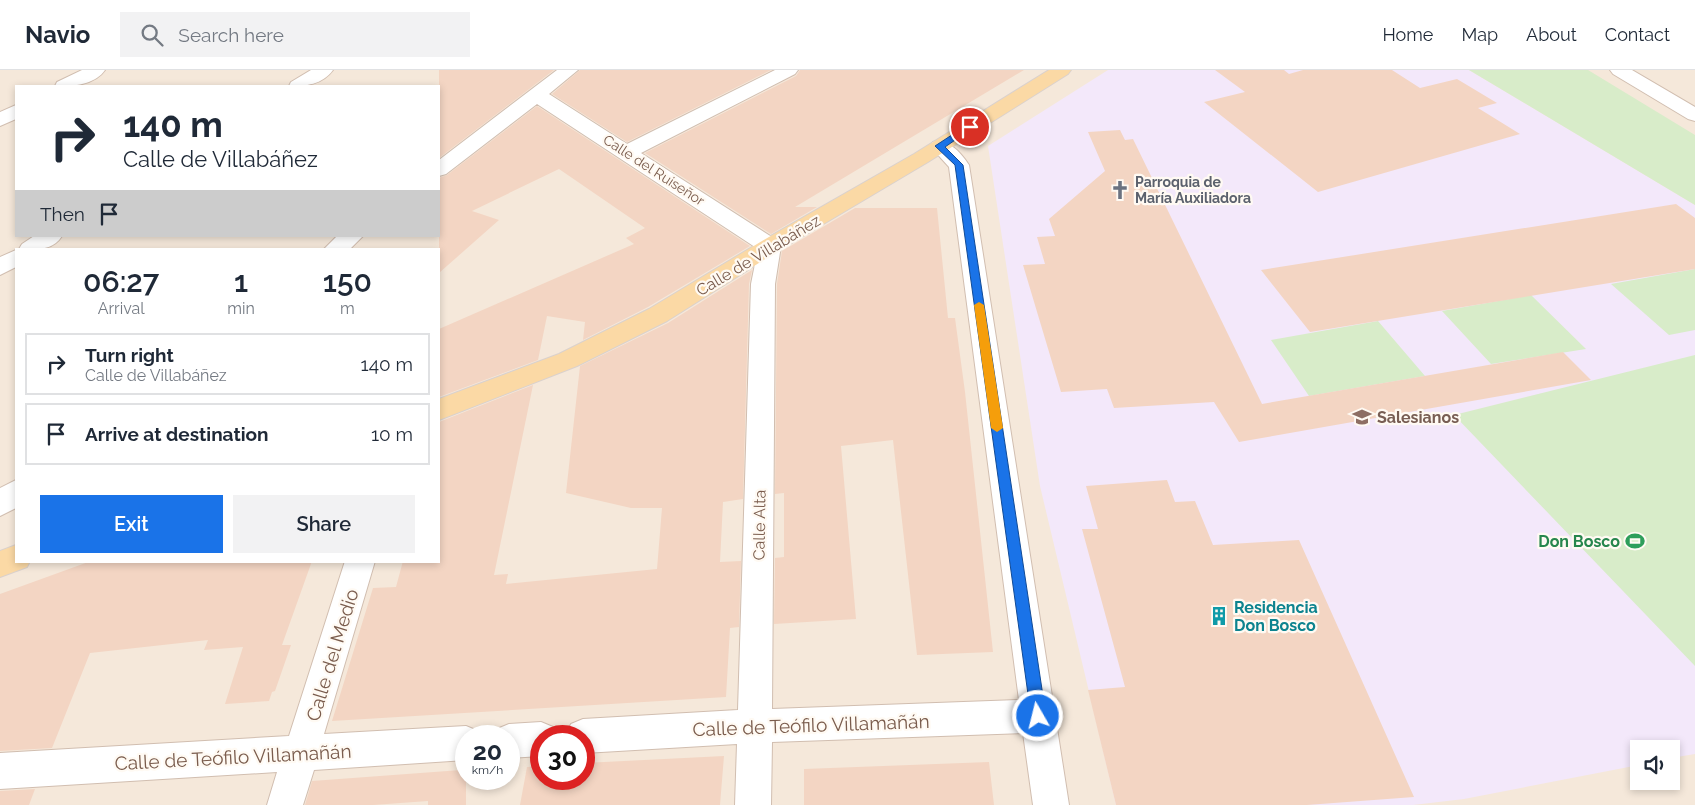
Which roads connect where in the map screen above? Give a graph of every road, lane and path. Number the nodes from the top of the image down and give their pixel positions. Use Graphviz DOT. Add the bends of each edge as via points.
graph roads {
  1 [pos="96,70"];
  2 [pos="324,70"];
  3 [pos="569,70"];
  4 [pos="789,70"];
  5 [pos="1062,70"];
  6 [pos="1619,70"];
  7 [pos="66,85"];
  8 [pos="300,85"];
  9 [pos="537,95"];
  10 [pos="15,112"];
  11 [pos="1695,116"];
  12 [pos="0,120"];
  13 [pos="940,146"];
  14 [pos="627,152"];
  15 [pos="440,169"];
  16 [pos="49,237"];
  17 [pos="351,237"];
  18 [pos="770,246"];
  19 [pos="32,248"];
  20 [pos="337,248"];
  21 [pos="15,258"];
  22 [pos="0,267"];
  23 [pos="440,410"];
  24 [pos="15,493"];
  25 [pos="0,504"];
  26 [pos="15,558"];
  27 [pos="359,563"];
  28 [pos="0,564"];
  29 [pos="1038,716"];
  30 [pos="756,726"];
  31 [pos="595,735"];
  32 [pos="455,744"];
  33 [pos="303,753"];
  34 [pos="0,771"];
  35 [pos="285,805"];
  36 [pos="753,805"];
  37 [pos="1051,805"];
  1 -- 7 [label="street"];
  2 -- 8 [label="street"];
  3 -- 9 [label="street"];
  4 -- 14 [label="street"];
  5 -- 13 [label="main road, Calle de Villabáñez"];
  6 -- 11 [label="street"];
  9 -- 14 [label="street, Calle del Ruiseñor"];
  9 -- 15 [label="street"];
  10 -- 12 [label="street"];
  13 -- 18 [label="main road, Calle de Villabáñez"];
  13 -- 29 [label="street" via="959,165"];
  14 -- 18 [label="street, Calle del Ruiseñor"];
  16 -- 19 [label="street"];
  17 -- 20 [label="street"];
  18 -- 23 [label="main road, Calle de Villabáñez" via="658,315 568,360"];
  18 -- 30 [label="street, Calle Alta" via="763,284"];
  21 -- 22 [label="street"];
  24 -- 25 [label="street"];
  26 -- 28 [label="main road"];
  27 -- 33 [label="street, Calle del Medio"];
  29 -- 30 [label="street, Calle de Teófilo Villamañán"];
  29 -- 37 [label="street"];
  30 -- 31 [label="street, Calle de Teófilo Villamañán"];
  30 -- 36 [label="street, Calle Alta"];
  32 -- 33 [label="street, Calle de Teófilo Villamañán"];
  33 -- 34 [label="street, Calle de Teófilo Villamañán"];
  33 -- 35 [label="street, Calle del Medio"];
}
